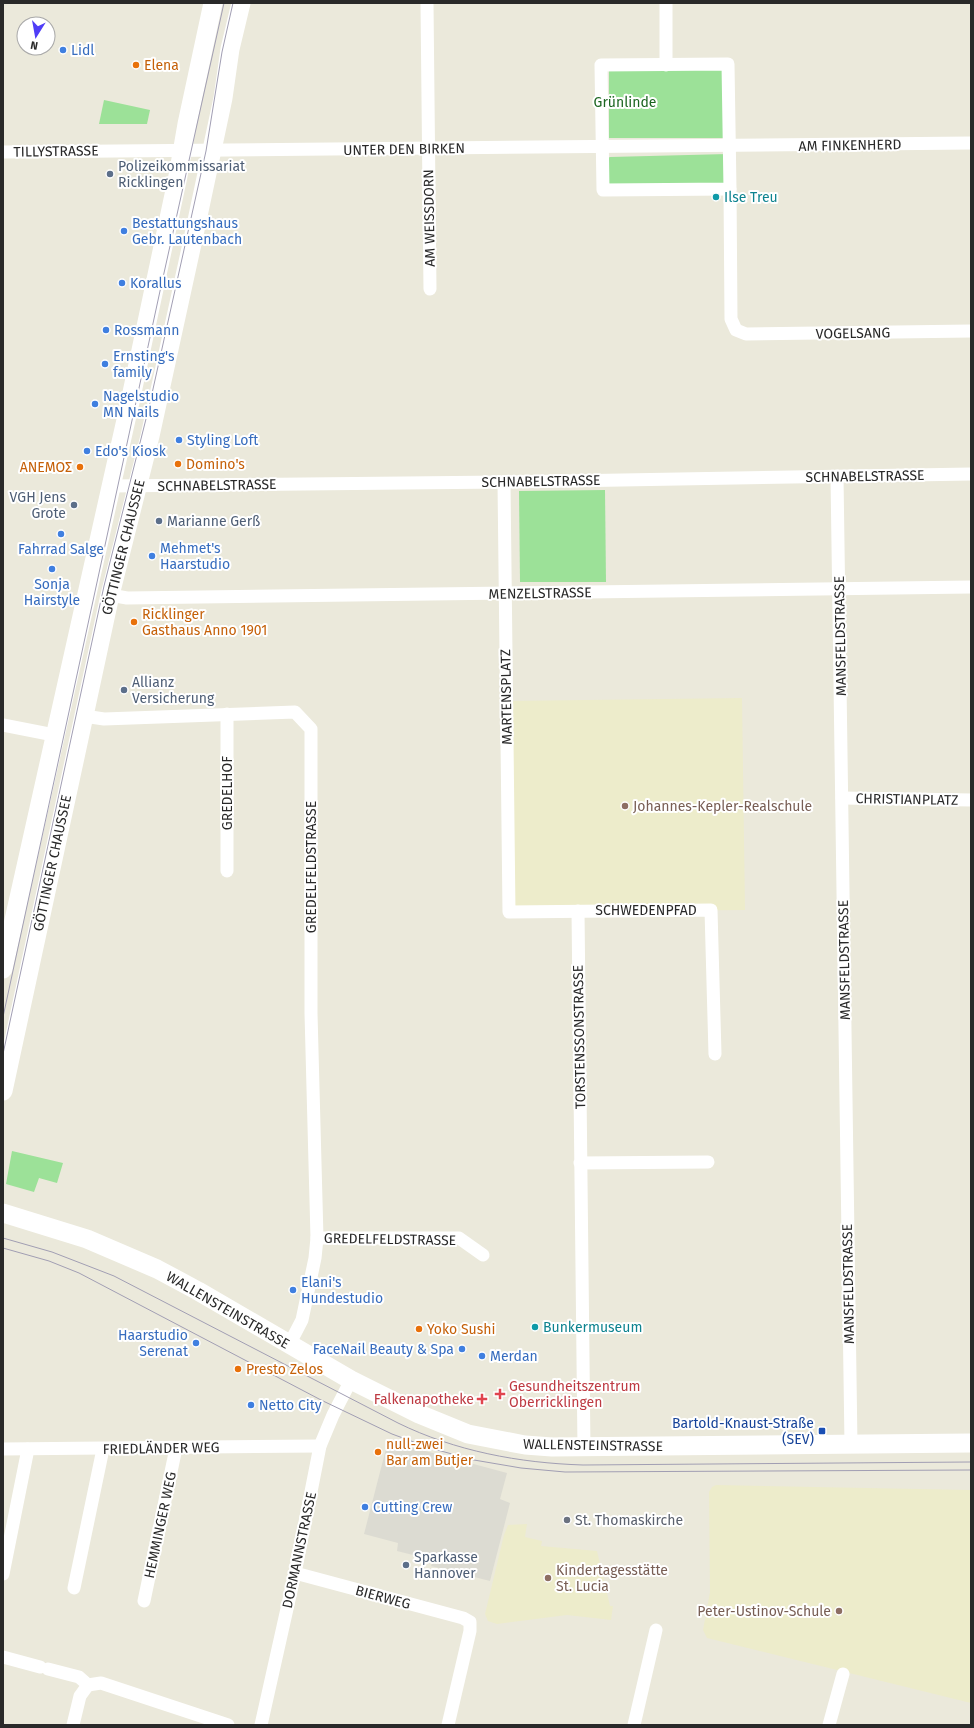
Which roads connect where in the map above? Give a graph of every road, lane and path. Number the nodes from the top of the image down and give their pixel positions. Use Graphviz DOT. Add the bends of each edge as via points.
graph roads {
  1 [pos="213,3"];
  2 [pos="240,3"];
  3 [pos="427,3"];
  4 [pos="666,3"];
  5 [pos="666,65"];
  6 [pos="971,144"];
  7 [pos="730,146"];
  8 [pos="602,147"];
  9 [pos="427,149"];
  10 [pos="182,150"];
  11 [pos="209,151"];
  12 [pos="3,152"];
  13 [pos="730,188"];
  14 [pos="430,289"];
  15 [pos="971,331"];
  16 [pos="971,474"];
  17 [pos="837,476"];
  18 [pos="504,482"];
  19 [pos="111,486"];
  20 [pos="137,486"];
  21 [pos="971,588"];
  22 [pos="839,590"];
  23 [pos="110,594"];
  24 [pos="504,594"];
  25 [pos="227,714"];
  26 [pos="84,716"];
  27 [pos="3,724"];
  28 [pos="54,736"];
  29 [pos="842,798"];
  30 [pos="971,800"];
  31 [pos="227,872"];
  32 [pos="578,911"];
  33 [pos="509,912"];
  34 [pos="3,969"];
  35 [pos="715,1054"];
  36 [pos="3,1091"];
  37 [pos="708,1162"];
  38 [pos="580,1163"];
  39 [pos="3,1213"];
  40 [pos="317,1238"];
  41 [pos="483,1255"];
  42 [pos="289,1345"];
  43 [pos="351,1380"];
  44 [pos="971,1443"];
  45 [pos="850,1445"];
  46 [pos="320,1446"];
  47 [pos="176,1448"];
  48 [pos="584,1448"];
  49 [pos="3,1449"];
  50 [pos="28,1449"];
  51 [pos="102,1449"];
  52 [pos="295,1573"];
  53 [pos="3,1574"];
  54 [pos="74,1588"];
  55 [pos="144,1601"];
  56 [pos="656,1630"];
  57 [pos="3,1657"];
  58 [pos="844,1674"];
  59 [pos="88,1685"];
  60 [pos="73,1725"];
  61 [pos="228,1725"];
  62 [pos="261,1725"];
  63 [pos="448,1725"];
  64 [pos="634,1725"];
  65 [pos="829,1725"];
  1 -- 10 [label="street, GÖTTINGER CHAUSSEE"];
  2 -- 11 [label="street, GÖTTINGER CHAUSSEE"];
  3 -- 9 [label="street, AM WEISSDORN"];
  4 -- 5 [label="street"];
  5 -- 7 [label="street" via="728,64"];
  5 -- 8 [label="street" via="602,65"];
  6 -- 7 [label="street, AM FINKENHERD"];
  7 -- 8 [label="street"];
  7 -- 13 [label="street"];
  8 -- 9 [label="street, UNTER DEN BIRKEN"];
  8 -- 13 [label="street" via="603,190"];
  9 -- 11 [label="street, UNTER DEN BIRKEN"];
  9 -- 14 [label="street, AM WEISSDORN"];
  10 -- 11 [label="street, TILLYSTRASSE"];
  10 -- 12 [label="street, TILLYSTRASSE"];
  10 -- 19 [label="street, GÖTTINGER CHAUSSEE"];
  11 -- 20 [label="street, GÖTTINGER CHAUSSEE" via="150,436"];
  13 -- 15 [label="street, VOGELSANG" via="732,320 736,330 746,334"];
  16 -- 17 [label="street, SCHNABELSTRASSE"];
  17 -- 18 [label="street, SCHNABELSTRASSE"];
  17 -- 22 [label="street, MANSFELDSTRASSE"];
  18 -- 20 [label="street, SCHNABELSTRASSE"];
  18 -- 24 [label="street, MARTENSPLATZ"];
  19 -- 20 [label="street, SCHNABELSTRASSE"];
  19 -- 28 [label="street, GÖTTINGER CHAUSSEE"];
  20 -- 23 [label="street, GÖTTINGER CHAUSSEE"];
  21 -- 22 [label="street, MENZELSTRASSE"];
  22 -- 24 [label="street, MENZELSTRASSE"];
  22 -- 29 [label="street, MANSFELDSTRASSE"];
  23 -- 24 [label="street, MENZELSTRASSE" via="127,598"];
  23 -- 26 [label="street, GÖTTINGER CHAUSSEE"];
  24 -- 33 [label="street, MARTENSPLATZ"];
  25 -- 26 [label="street, GREDELFELDSTRASSE" via="104,719"];
  25 -- 31 [label="street, GREDELHOF"];
  25 -- 40 [label="street, GREDELFELDSTRASSE" via="295,712 311,729 311,1014"];
  26 -- 36 [label="street, GÖTTINGER CHAUSSEE"];
  27 -- 28 [label="street"];
  28 -- 34 [label="street, GÖTTINGER CHAUSSEE"];
  29 -- 30 [label="street, CHRISTIANPLATZ"];
  29 -- 45 [label="street, MANSFELDSTRASSE"];
  32 -- 33 [label="street, SCHWEDENPFAD"];
  32 -- 35 [label="street, SCHWEDENPFAD" via="711,910"];
  32 -- 38 [label="street, TORSTENSSONSTRASSE"];
  37 -- 38 [label="street"];
  38 -- 48 [label="street, TORSTENSSONSTRASSE"];
  39 -- 42 [label="street, WALLENSTEINSTRASSE" via="87,1239 157,1269"];
  40 -- 41 [label="street, GREDELFELDSTRASSE" via="459,1238"];
  40 -- 42 [label="street, GREDELFELDSTRASSE" via="302,1320"];
  42 -- 43 [label="street, WALLENSTEINSTRASSE"];
  43 -- 46 [label="street, DORMANNSTRASSE"];
  43 -- 48 [label="street, WALLENSTEINSTRASSE" via="419,1414 468,1434 525,1445"];
  44 -- 45 [label="street, WALLENSTEINSTRASSE"];
  45 -- 48 [label="street, WALLENSTEINSTRASSE"];
  46 -- 47 [label="street, FRIEDLÄNDER WEG"];
  46 -- 52 [label="street, DORMANNSTRASSE"];
  47 -- 51 [label="street, FRIEDLÄNDER WEG"];
  47 -- 55 [label="street, HEMMINGER WEG"];
  49 -- 50 [label="street, FRIEDLÄNDER WEG"];
  50 -- 51 [label="street, FRIEDLÄNDER WEG"];
  50 -- 53 [label="street"];
  51 -- 54 [label="street"];
  52 -- 62 [label="street, DORMANNSTRASSE"];
  52 -- 63 [label="street, BIERWEG" via="470,1622"];
  56 -- 64 [label="street"];
  57 -- 59 [label="street" via="79,1677"];
  58 -- 65 [label="street"];
  59 -- 60 [label="street" via="80,1696"];
  59 -- 61 [label="street" via="101,1683"];
}
